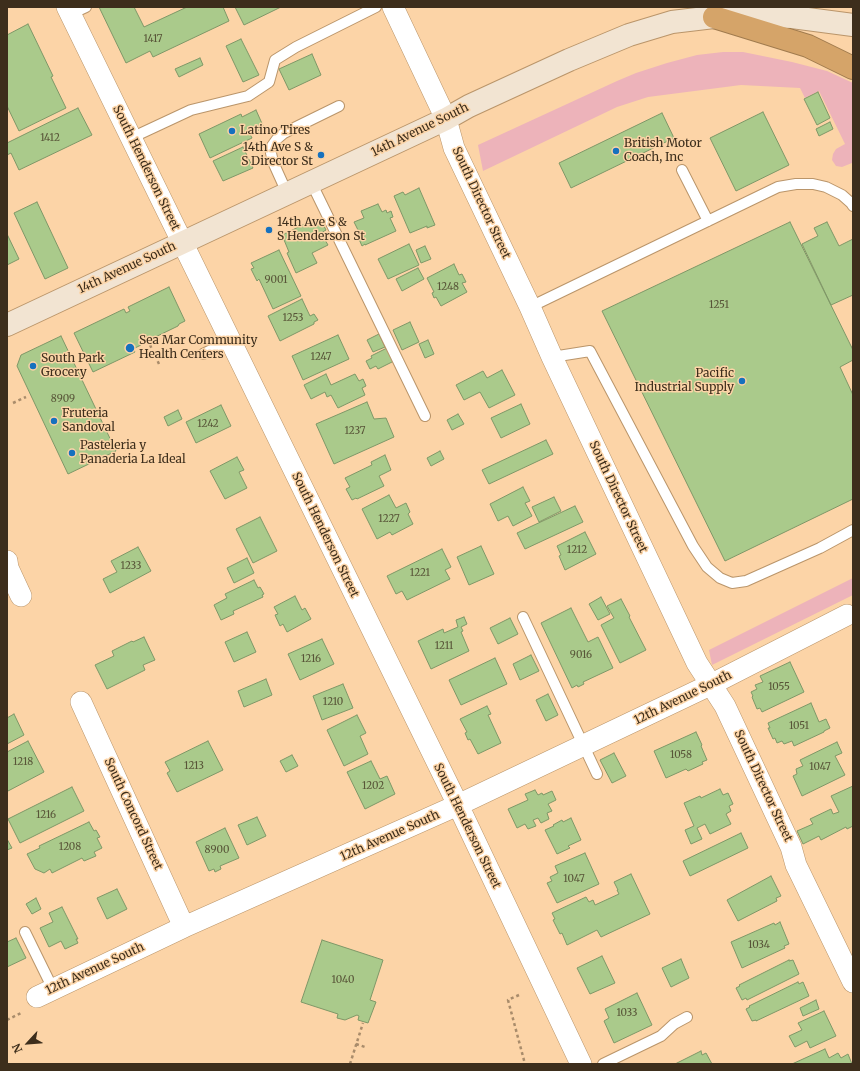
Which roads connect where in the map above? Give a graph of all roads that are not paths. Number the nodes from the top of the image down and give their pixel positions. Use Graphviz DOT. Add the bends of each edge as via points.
graph roads {
  1 [pos="376,7"];
  2 [pos="393,7"];
  3 [pos="693,7"];
  4 [pos="75,9"];
  5 [pos="714,16"];
  6 [pos="672,22"];
  7 [pos="853,25"];
  8 [pos="853,68"];
  9 [pos="339,106"];
  10 [pos="446,119"];
  11 [pos="131,138"];
  12 [pos="682,170"];
  13 [pos="311,182"];
  14 [pos="287,193"];
  15 [pos="853,206"];
  16 [pos="708,221"];
  17 [pos="182,242"];
  18 [pos="530,307"];
  19 [pos="7,325"];
  20 [pos="230,341"];
  21 [pos="203,354"];
  22 [pos="552,357"];
  23 [pos="425,416"];
  24 [pos="853,530"];
  25 [pos="7,561"];
  26 [pos="21,596"];
  27 [pos="847,615"];
  28 [pos="523,618"];
  29 [pos="712,684"];
  30 [pos="81,702"];
  31 [pos="584,745"];
  32 [pos="597,774"];
  33 [pos="458,805"];
  34 [pos="184,927"];
  35 [pos="25,932"];
  36 [pos="853,982"];
  37 [pos="39,999"];
  38 [pos="687,1017"];
  39 [pos="581,1064"];
  40 [pos="604,1064"];
  1 -- 11 [label="lane" via="275,60 270,82 248,96 191,110"];
  2 -- 10 [label="street, South Director Street"];
  3 -- 6 [label="main road"];
  4 -- 11 [label="street, South Henderson Street"];
  5 -- 6 [label="main road, 14th Avenue South"];
  5 -- 7 [label="main road, 14th Avenue South" via="792,17"];
  5 -- 8 [label="highway" via="808,46"];
  6 -- 10 [label="main road, 14th Avenue South" via="629,35 585,53"];
  9 -- 14 [label="lane" via="284,133 272,146 273,162"];
  10 -- 13 [label="main road, 14th Avenue South"];
  10 -- 18 [label="street, South Director Street" via="454,148"];
  11 -- 17 [label="street, South Henderson Street"];
  12 -- 16 [label="lane"];
  13 -- 14 [label="main road, 14th Avenue South"];
  13 -- 23 [label="lane"];
  14 -- 17 [label="main road, 14th Avenue South"];
  15 -- 16 [label="lane" via="842,195 826,187 796,184 778,187"];
  16 -- 18 [label="lane"];
  17 -- 19 [label="main road, 14th Avenue South"];
  17 -- 20 [label="street, South Henderson Street"];
  18 -- 22 [label="street, South Director Street"];
  20 -- 21 [label="lane"];
  20 -- 33 [label="street, South Henderson Street"];
  22 -- 24 [label="lane" via="590,351 693,546 707,567 720,578 732,582 746,581 820,548"];
  22 -- 29 [label="street, South Director Street" via="697,663"];
  25 -- 26 [label="street"];
  27 -- 29 [label="street, 12th Avenue South"];
  28 -- 31 [label="lane"];
  29 -- 31 [label="street, 12th Avenue South"];
  29 -- 36 [label="street, South Director Street" via="725,706 791,847 796,865"];
  30 -- 34 [label="street, South Concord Street"];
  31 -- 32 [label="lane"];
  31 -- 33 [label="street, 12th Avenue South"];
  33 -- 34 [label="street, 12th Avenue South"];
  33 -- 39 [label="street, South Henderson Street"];
  34 -- 37 [label="street, 12th Avenue South"];
  35 -- 37 [label="lane"];
  38 -- 40 [label="lane" via="674,1024 661,1036"];
}
